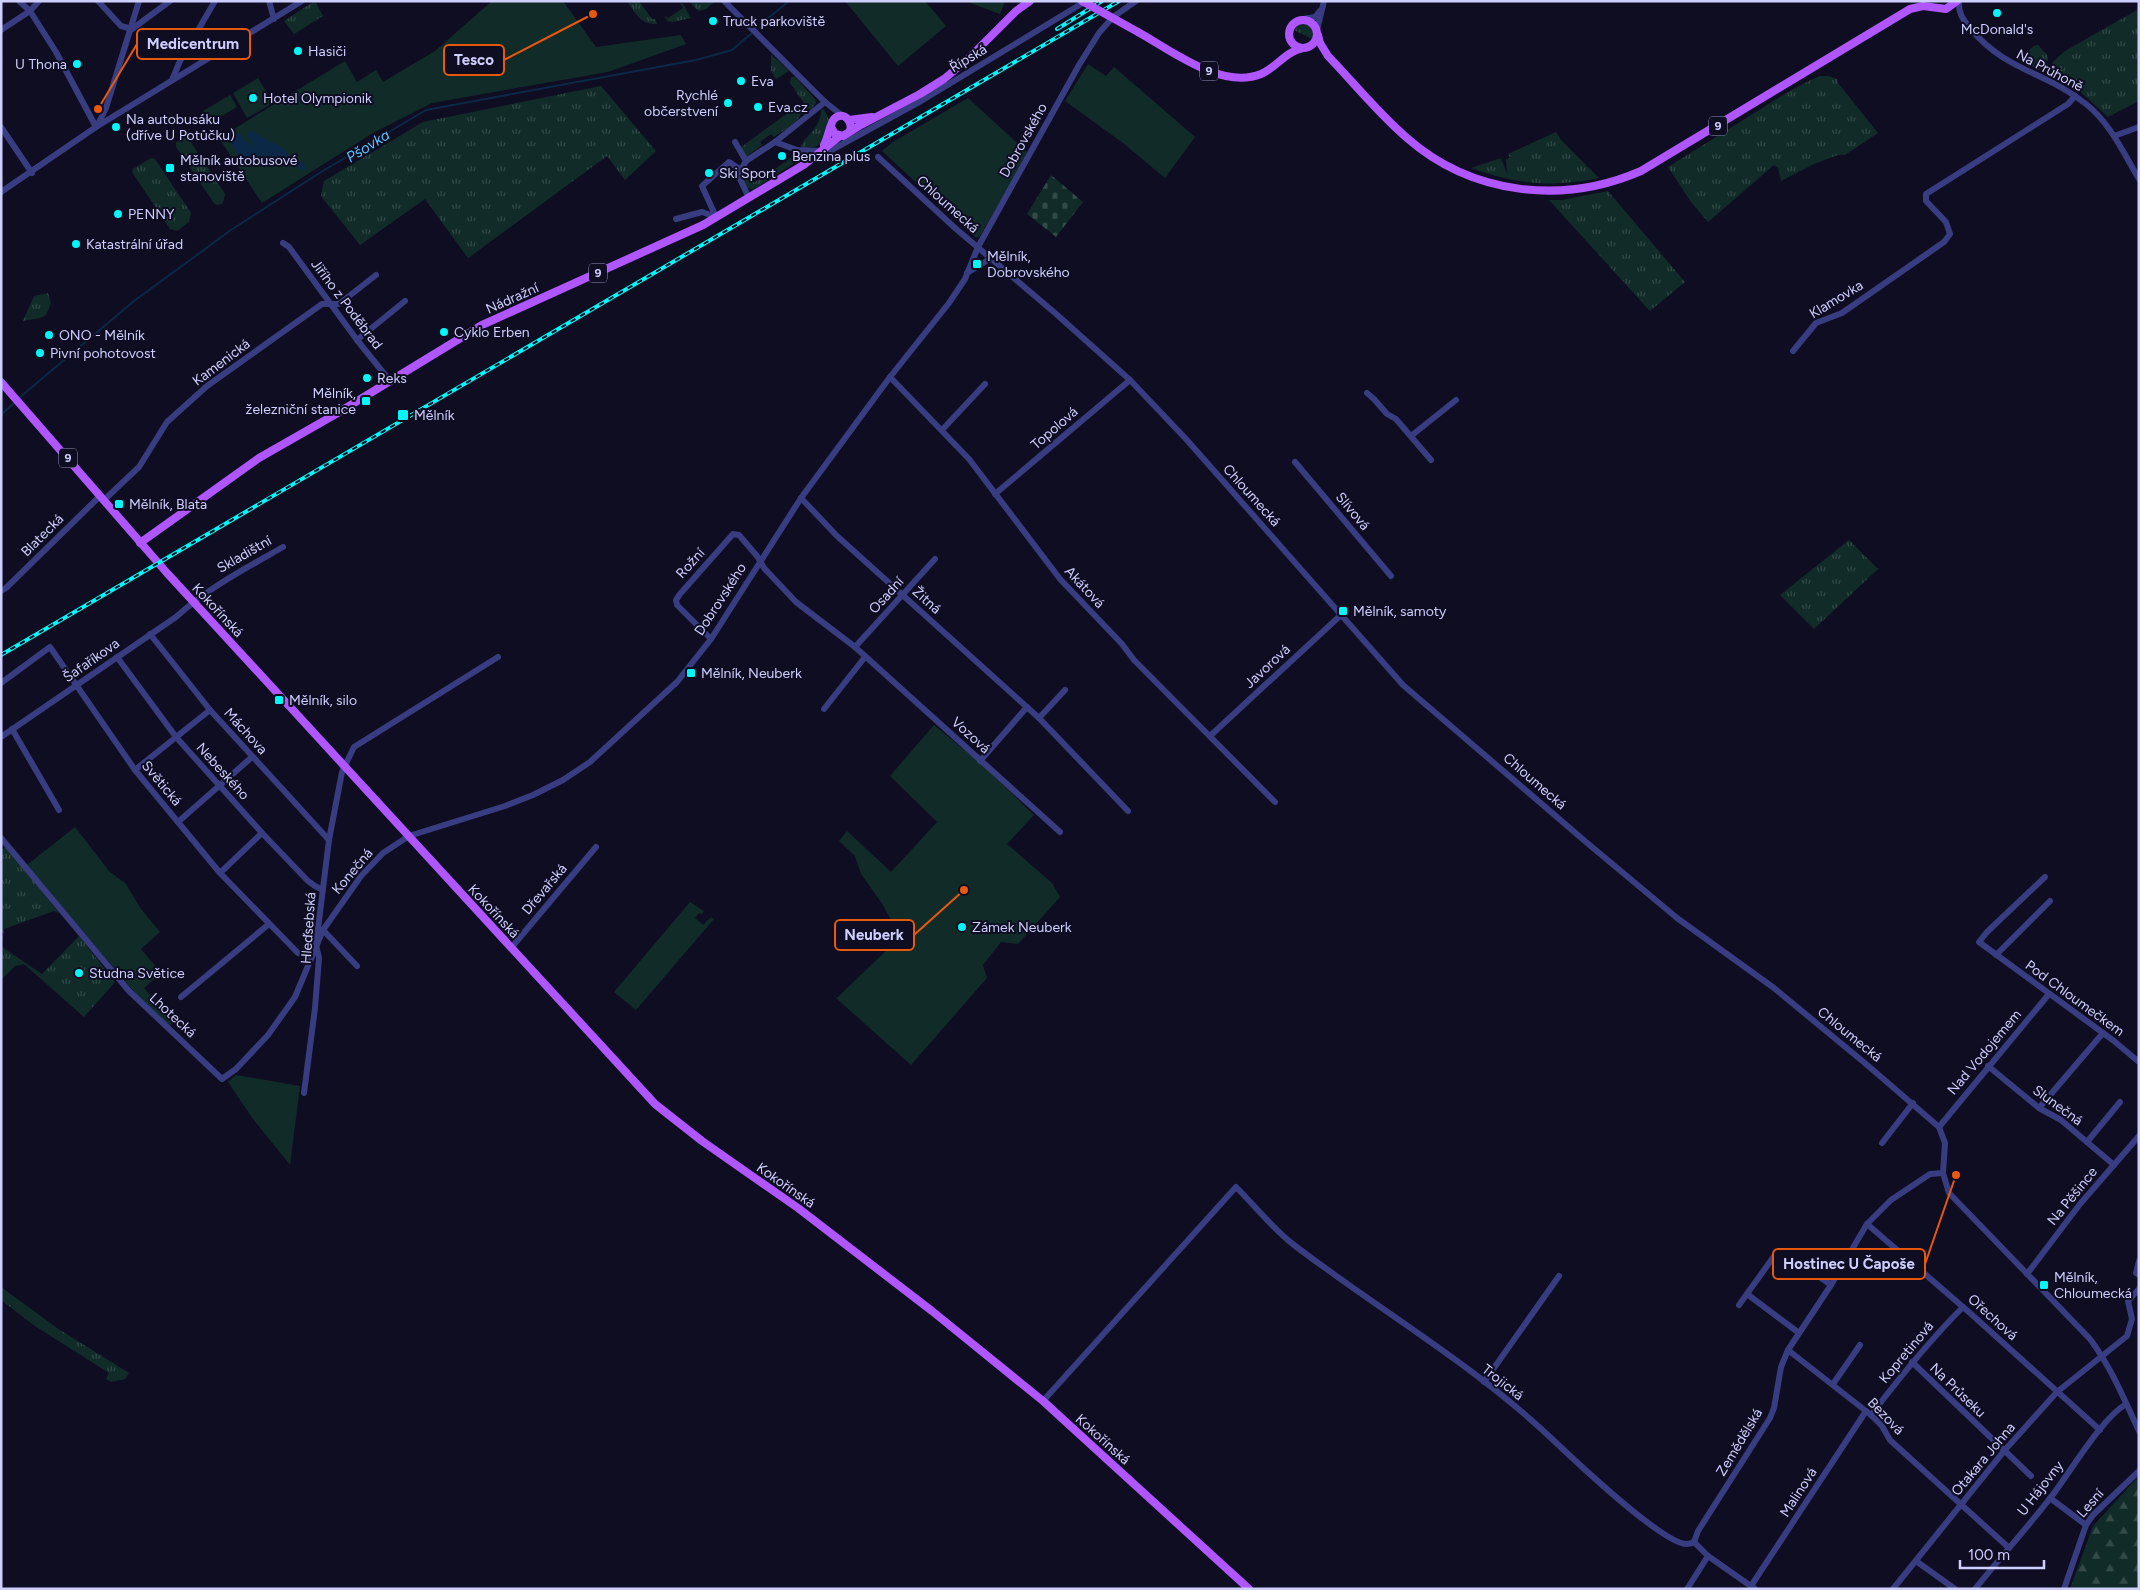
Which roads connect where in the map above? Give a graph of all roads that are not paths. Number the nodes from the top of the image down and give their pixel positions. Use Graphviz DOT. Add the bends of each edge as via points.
graph roads {
  1 [pos="19,1"];
  2 [pos="39,1"];
  3 [pos="98,1"];
  4 [pos="139,1"];
  5 [pos="170,1"];
  6 [pos="215,1"];
  7 [pos="268,1"];
  8 [pos="302,1"];
  9 [pos="724,1"];
  10 [pos="1029,1"];
  11 [pos="1082,1"];
  12 [pos="1086,1"];
  13 [pos="1136,1"];
  14 [pos="1324,1"];
  15 [pos="1917,1"];
  16 [pos="1926,1"];
  17 [pos="1958,1"];
  18 [pos="1933,7"];
  19 [pos="1910,9"];
  20 [pos="1943,9"];
  21 [pos="1321,10"];
  22 [pos="30,11"];
  23 [pos="274,18"];
  24 [pos="1304,19"];
  25 [pos="1964,20"];
  26 [pos="132,29"];
  27 [pos="1,30"];
  28 [pos="1317,32"];
  29 [pos="1290,38"];
  30 [pos="1305,48"];
  31 [pos="1328,56"];
  32 [pos="1283,58"];
  33 [pos="966,72"];
  34 [pos="172,80"];
  35 [pos="935,85"];
  36 [pos="2075,96"];
  37 [pos="825,102"];
  38 [pos="882,115"];
  39 [pos="846,118"];
  40 [pos="831,126"];
  41 [pos="1,127"];
  42 [pos="96,127"];
  43 [pos="2139,127"];
  44 [pos="850,131"];
  45 [pos="861,133"];
  46 [pos="840,136"];
  47 [pos="2114,136"];
  48 [pos="735,142"];
  49 [pos="775,142"];
  50 [pos="820,151"];
  51 [pos="878,157"];
  52 [pos="746,161"];
  53 [pos="805,164"];
  54 [pos="741,170"];
  55 [pos="32,173"];
  56 [pos="2139,179"];
  57 [pos="1,192"];
  58 [pos="749,198"];
  59 [pos="716,217"];
  60 [pos="676,219"];
  61 [pos="283,243"];
  62 [pos="978,247"];
  63 [pos="991,258"];
  64 [pos="967,274"];
  65 [pos="376,275"];
  66 [pos="405,301"];
  67 [pos="331,304"];
  68 [pos="357,340"];
  69 [pos="1793,351"];
  70 [pos="890,377"];
  71 [pos="1130,380"];
  72 [pos="390,381"];
  73 [pos="1,382"];
  74 [pos="986,384"];
  75 [pos="1367,393"];
  76 [pos="1456,400"];
  77 [pos="942,430"];
  78 [pos="1411,436"];
  79 [pos="1431,460"];
  80 [pos="1295,462"];
  81 [pos="995,494"];
  82 [pos="100,496"];
  83 [pos="800,498"];
  84 [pos="140,543"];
  85 [pos="283,547"];
  86 [pos="936,559"];
  87 [pos="760,561"];
  88 [pos="1391,576"];
  89 [pos="1,590"];
  90 [pos="902,595"];
  91 [pos="193,601"];
  92 [pos="1342,614"];
  93 [pos="150,634"];
  94 [pos="711,638"];
  95 [pos="855,648"];
  96 [pos="117,657"];
  97 [pos="498,657"];
  98 [pos="865,657"];
  99 [pos="1,683"];
  100 [pos="77,685"];
  101 [pos="1065,690"];
  102 [pos="1027,707"];
  103 [pos="824,708"];
  104 [pos="210,710"];
  105 [pos="1039,718"];
  106 [pos="12,729"];
  107 [pos="1210,736"];
  108 [pos="1,737"];
  109 [pos="176,737"];
  110 [pos="252,757"];
  111 [pos="980,761"];
  112 [pos="344,765"];
  113 [pos="135,770"];
  114 [pos="219,786"];
  115 [pos="1275,802"];
  116 [pos="59,810"];
  117 [pos="1128,811"];
  118 [pos="178,822"];
  119 [pos="1060,832"];
  120 [pos="262,833"];
  121 [pos="409,836"];
  122 [pos="1,838"];
  123 [pos="329,840"];
  124 [pos="596,847"];
  125 [pos="220,873"];
  126 [pos="2045,877"];
  127 [pos="323,890"];
  128 [pos="2050,901"];
  129 [pos="269,924"];
  130 [pos="323,930"];
  131 [pos="316,945"];
  132 [pos="512,948"];
  133 [pos="1996,955"];
  134 [pos="357,966"];
  135 [pos="2049,994"];
  136 [pos="181,997"];
  137 [pos="2103,1033"];
  138 [pos="2139,1062"];
  139 [pos="1988,1066"];
  140 [pos="304,1093"];
  141 [pos="2120,1102"];
  142 [pos="1913,1103"];
  143 [pos="2039,1108"];
  144 [pos="1939,1127"];
  145 [pos="2139,1136"];
  146 [pos="2087,1142"];
  147 [pos="1882,1143"];
  148 [pos="2114,1165"];
  149 [pos="1943,1173"];
  150 [pos="1867,1224"];
  151 [pos="2139,1262"];
  152 [pos="2028,1274"];
  153 [pos="2139,1275"];
  154 [pos="1559,1276"];
  155 [pos="1830,1285"];
  156 [pos="2139,1289"];
  157 [pos="1747,1294"];
  158 [pos="1739,1305"];
  159 [pos="1963,1307"];
  160 [pos="1799,1333"];
  161 [pos="1860,1345"];
  162 [pos="1788,1350"];
  163 [pos="2102,1356"];
  164 [pos="1912,1362"];
  165 [pos="1484,1382"];
  166 [pos="1833,1384"];
  167 [pos="2057,1392"];
  168 [pos="1043,1402"];
  169 [pos="2126,1404"];
  170 [pos="1869,1413"];
  171 [pos="2100,1430"];
  172 [pos="2139,1431"];
  173 [pos="2004,1451"];
  174 [pos="2139,1471"];
  175 [pos="2031,1476"];
  176 [pos="2050,1498"];
  177 [pos="1961,1504"];
  178 [pos="2086,1525"];
  179 [pos="1694,1542"];
  180 [pos="2008,1547"];
  181 [pos="1708,1556"];
  182 [pos="1916,1561"];
  183 [pos="1753,1587"];
  184 [pos="1249,1589"];
  185 [pos="1687,1589"];
  186 [pos="1893,1589"];
  187 [pos="1955,1589"];
  188 [pos="1975,1589"];
  189 [pos="2064,1589"];
  1 -- 22 [label="street"];
  2 -- 22 [label="street"];
  3 -- 26 [label="street" via="121,26"];
  4 -- 26 [label="street"];
  5 -- 26 [label="street"];
  6 -- 34 [label="street"];
  7 -- 23 [label="street"];
  8 -- 23 [label="street"];
  9 -- 37 [label="street"];
  10 -- 35 [label="main road, Řípská / 9"];
  11 -- 32 [label="main road, 9, bridge" via="1206,70 1231,78 1243,79 1260,74"];
  12 -- 33 [label="street, Řípská"];
  13 -- 62 [label="street, Dobrovského" via="1107,23 1079,65"];
  14 -- 21 [label="street"];
  15 -- 19 [label="main road, 9"];
  16 -- 18 [label="main road, 9"];
  17 -- 20 [label="main road"];
  17 -- 25 [label="street, Na Průhoně"];
  18 -- 19 [label="main road, 9"];
  18 -- 20 [label="main road, 9"];
  19 -- 31 [label="main road, 9" via="1649,167 1607,184 1569,191 1544,192 1507,187 1449,167 1398,130"];
  20 -- 25 [label="street, Na Průhoně"];
  21 -- 24 [label="street"];
  21 -- 28 [label="street"];
  22 -- 27 [label="street"];
  22 -- 42 [label="street"];
  23 -- 34 [label="street"];
  24 -- 28 [label="main road, 9" via="1314,23"];
  24 -- 29 [label="main road" via="1292,25"];
  25 -- 36 [label="street, Na Průhoně" via="1995,54"];
  26 -- 42 [label="street" via="106,108"];
  28 -- 30 [label="main road, 9" via="1314,43"];
  28 -- 31 [label="main road, 9"];
  29 -- 30 [label="main road, 9" via="1293,44"];
  29 -- 32 [label="main road"];
  30 -- 31 [label="main road, 9"];
  30 -- 32 [label="main road, 9"];
  33 -- 35 [label="street"];
  33 -- 45 [label="street, Řípská"];
  34 -- 42 [label="street"];
  35 -- 38 [label="main road, Řípská / 9"];
  36 -- 47 [label="street, Na Průhoně" via="2095,112"];
  36 -- 69 [label="street, Klamovka" via="2068,104 1926,194 1926,200 1946,222 1950,234 1944,242 1840,315 1816,323"];
  37 -- 39 [label="street"];
  37 -- 40 [label="street"];
  37 -- 49 [label="street"];
  38 -- 39 [label="main road, Řípská / 9"];
  38 -- 44 [label="main road, Řípská / 9"];
  39 -- 40 [label="main road, 9" via="836,118"];
  39 -- 44 [label="main road"];
  40 -- 46 [label="main road" via="833,132"];
  40 -- 50 [label="main road, Nádražní / 9" via="829,137"];
  41 -- 55 [label="street"];
  42 -- 55 [label="street"];
  43 -- 47 [label="street"];
  44 -- 46 [label="main road, 9"];
  45 -- 53 [label="street, Nádražní"];
  46 -- 50 [label="main road, Nádražní / 9"];
  47 -- 56 [label="street, Na Průhoně"];
  48 -- 52 [label="street"];
  49 -- 50 [label="street" via="797,150"];
  49 -- 52 [label="street"];
  50 -- 53 [label="main road, Nádražní / 9"];
  51 -- 62 [label="street, Chloumecká"];
  52 -- 54 [label="street"];
  53 -- 58 [label="main road, Nádražní / 9"];
  54 -- 58 [label="street" via="740,179"];
  54 -- 59 [label="street" via="730,162 702,186"];
  55 -- 57 [label="street"];
  58 -- 59 [label="main road, Nádražní / 9"];
  59 -- 60 [label="street" via="702,212"];
  59 -- 72 [label="main road, Nádražní / 9" via="685,235 482,325"];
  61 -- 67 [label="street, Jiřího z Poděbrad"];
  62 -- 63 [label="street, Chloumecká"];
  62 -- 64 [label="street, Dobrovského"];
  63 -- 64 [label="street, Dobrovského"];
  63 -- 71 [label="street, Chloumecká"];
  64 -- 70 [label="street, Dobrovského" via="949,303"];
  65 -- 67 [label="street, Kamenická" via="339,304"];
  66 -- 68 [label="street"];
  67 -- 68 [label="street, Jiřího z Poděbrad"];
  67 -- 82 [label="street, Kamenická" via="322,304 207,386 168,422 138,467"];
  68 -- 72 [label="street, Jiřího z Poděbrad"];
  70 -- 77 [label="street, Akátová"];
  70 -- 83 [label="street, Dobrovského"];
  71 -- 81 [label="street, Topolová"];
  71 -- 92 [label="street, Chloumecká"];
  72 -- 84 [label="main road, Nádražní / 9" via="259,458"];
  73 -- 82 [label="main road, Kokořínská / 9"];
  74 -- 77 [label="street"];
  75 -- 78 [label="street"];
  76 -- 78 [label="street"];
  77 -- 81 [label="street, Akátová"];
  78 -- 79 [label="street"];
  80 -- 88 [label="street, Slívová"];
  81 -- 107 [label="street, Akátová" via="1060,579"];
  82 -- 84 [label="main road, Kokořínská / 9"];
  82 -- 89 [label="street, Blatecká"];
  83 -- 87 [label="street, Dobrovského"];
  83 -- 90 [label="street, Žitná"];
  84 -- 91 [label="main road, Kokořínská"];
  85 -- 91 [label="street, Skladištní"];
  86 -- 90 [label="street, Osadní"];
  87 -- 94 [label="street, Dobrovského"];
  87 -- 94 [label="street, Rožní" via="739,535 733,534 678,597 677,605"];
  87 -- 95 [label="street, Vozová" via="796,602"];
  90 -- 95 [label="street, Osadní"];
  90 -- 102 [label="street, Žitná"];
  91 -- 93 [label="street, Šafaříkova"];
  91 -- 112 [label="main road, Kokořínská"];
  92 -- 107 [label="street, Javorová"];
  92 -- 142 [label="street, Chloumecká" via="1404,684 1578,836 1677,918 1774,988"];
  93 -- 96 [label="street, Šafaříkova"];
  93 -- 104 [label="street, Máchova"];
  94 -- 121 [label="street, Dobrovského" via="677,682 590,762 563,780 505,806"];
  95 -- 98 [label="street, Vozová"];
  96 -- 100 [label="street, Šafaříkova"];
  96 -- 109 [label="street, Nebeského"];
  97 -- 112 [label="street" via="354,747"];
  98 -- 103 [label="street"];
  98 -- 111 [label="street, Vozová"];
  99 -- 100 [label="street, Světická" via="50,647"];
  100 -- 106 [label="street, Šafaříkova"];
  100 -- 113 [label="street, Světická"];
  101 -- 105 [label="street"];
  102 -- 105 [label="street, Žitná"];
  102 -- 111 [label="street"];
  104 -- 109 [label="street"];
  104 -- 110 [label="street, Máchova"];
  105 -- 117 [label="street, Žitná"];
  106 -- 108 [label="street, Šafaříkova"];
  106 -- 116 [label="street"];
  107 -- 115 [label="street, Akátová"];
  109 -- 113 [label="street"];
  109 -- 114 [label="street, Nebeského"];
  110 -- 114 [label="street"];
  110 -- 123 [label="street, Máchova"];
  111 -- 119 [label="street, Vozová"];
  112 -- 121 [label="main road, Kokořínská"];
  112 -- 123 [label="street, Hleďsebská"];
  113 -- 118 [label="street, Světická"];
  114 -- 118 [label="street"];
  114 -- 120 [label="street, Nebeského"];
  118 -- 125 [label="street, Světická"];
  120 -- 125 [label="street"];
  120 -- 127 [label="street, Nebeského" via="308,880"];
  121 -- 130 [label="street, Konečná" via="383,853 360,876"];
  121 -- 132 [label="main road, Kokořínská"];
  122 -- 131 [label="street, Lhotecká" via="129,991 222,1079 268,1035 295,997"];
  123 -- 127 [label="street, Hleďsebská"];
  124 -- 132 [label="street, Dřevařská"];
  125 -- 129 [label="street, Světická"];
  126 -- 133 [label="street, Pod Chloumečkem" via="1979,942"];
  127 -- 131 [label="street, Hleďsebská"];
  128 -- 133 [label="street"];
  129 -- 131 [label="street, Světická" via="301,954 309,954"];
  129 -- 136 [label="street"];
  130 -- 131 [label="street, Konečná"];
  130 -- 134 [label="street"];
  131 -- 140 [label="street, Hleďsebská" via="319,958 315,1008"];
  132 -- 168 [label="main road, Kokořínská" via="655,1104 798,1208"];
  133 -- 135 [label="street, Pod Chloumečkem"];
  135 -- 137 [label="street, Pod Chloumečkem"];
  135 -- 139 [label="street, Nad Vodojemem"];
  137 -- 138 [label="street, Pod Chloumečkem"];
  137 -- 143 [label="street"];
  139 -- 143 [label="street, Slunečná"];
  139 -- 144 [label="street, Nad Vodojemem"];
  141 -- 146 [label="street"];
  142 -- 144 [label="street, Chloumecká"];
  142 -- 147 [label="street"];
  143 -- 146 [label="street, Slunečná" via="2061,1120"];
  144 -- 149 [label="street" via="1945,1147"];
  145 -- 148 [label="street, Na Pěšince"];
  146 -- 148 [label="street, Slunečná"];
  148 -- 152 [label="street, Na Pěšince" via="2080,1204"];
  149 -- 150 [label="street, Zemědělská" via="1930,1174 1891,1200"];
  149 -- 152 [label="street" via="1949,1194"];
  150 -- 155 [label="street, Zemědělská"];
  150 -- 159 [label="street, Ořechová"];
  151 -- 153 [label="street" via="2136,1273"];
  152 -- 163 [label="street"];
  154 -- 165 [label="street"];
  155 -- 157 [label="street" via="1785,1252 1777,1252"];
  155 -- 160 [label="street, Zemědělská"];
  156 -- 163 [label="street, Otakara Johna" via="2128,1301 2132,1318 2127,1336"];
  157 -- 158 [label="street"];
  157 -- 160 [label="street"];
  159 -- 164 [label="street, Kopretinová"];
  159 -- 167 [label="street, Ořechová"];
  160 -- 162 [label="street, Zemědělská"];
  161 -- 166 [label="street"];
  162 -- 166 [label="street, Bezová"];
  162 -- 179 [label="street, Zemědělská" via="1770,1418"];
  163 -- 167 [label="street, Otakara Johna"];
  163 -- 169 [label="street"];
  164 -- 170 [label="street, Kopretinová"];
  164 -- 173 [label="street, Na Průseku"];
  165 -- 168 [label="street, Trojická" via="1293,1244 1236,1187"];
  165 -- 179 [label="street, Trojická" via="1643,1518 1681,1543"];
  166 -- 170 [label="street, Bezová"];
  167 -- 171 [label="street, Ořechová"];
  167 -- 173 [label="street, Otakara Johna"];
  168 -- 184 [label="main road, Kokořínská"];
  169 -- 171 [label="street, U Hájovny" via="2118,1408"];
  169 -- 172 [label="street"];
  170 -- 177 [label="street, Bezová" via="1890,1440"];
  170 -- 183 [label="street, Malinová"];
  171 -- 176 [label="street, U Hájovny"];
  173 -- 175 [label="street, Na Průseku"];
  173 -- 177 [label="street, Otakara Johna"];
  174 -- 178 [label="street, Lesní"];
  176 -- 178 [label="street"];
  176 -- 180 [label="street, U Hájovny"];
  177 -- 180 [label="street, Bezová"];
  177 -- 182 [label="street, Otakara Johna"];
  178 -- 189 [label="street, Lesní"];
  179 -- 181 [label="street"];
  180 -- 188 [label="street, U Hájovny"];
  181 -- 183 [label="street"];
  181 -- 185 [label="street"];
  182 -- 186 [label="street, Otakara Johna"];
  182 -- 187 [label="street"];
}
